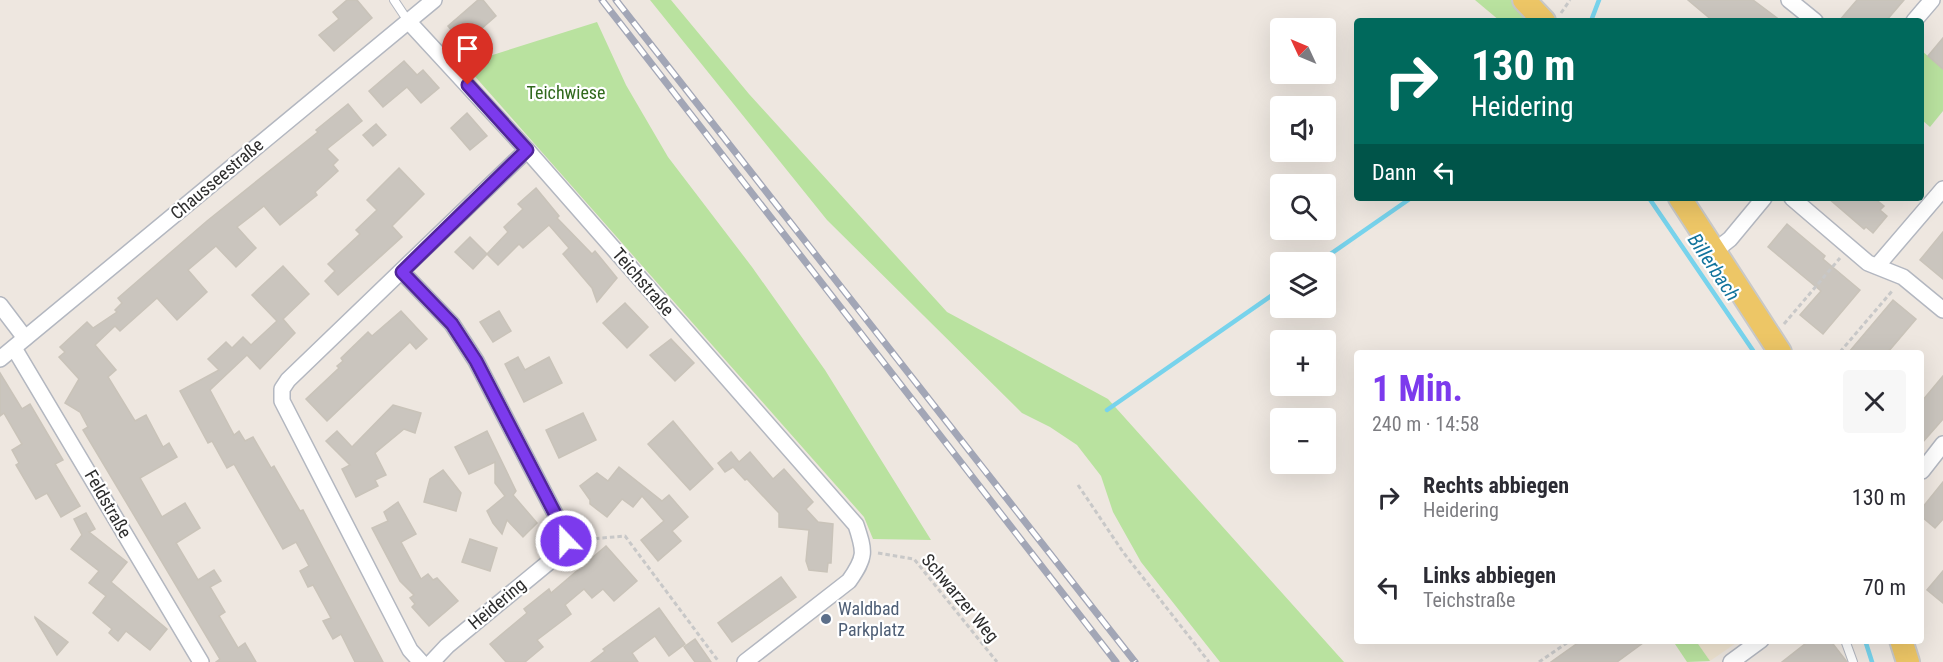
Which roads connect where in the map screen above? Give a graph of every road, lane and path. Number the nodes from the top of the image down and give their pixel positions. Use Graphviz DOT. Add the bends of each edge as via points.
graph roads {
  1 [pos="394,0"];
  2 [pos="434,0"];
  3 [pos="1524,0"];
  4 [pos="1570,0"];
  5 [pos="1789,0"];
  6 [pos="1932,0"];
  7 [pos="1549,18"];
  8 [pos="1551,18"];
  9 [pos="1811,18"];
  10 [pos="1917,18"];
  11 [pos="408,21"];
  12 [pos="527,150"];
  13 [pos="1943,189"];
  14 [pos="1682,201"];
  15 [pos="1762,201"];
  16 [pos="1795,201"];
  17 [pos="1849,247"];
  18 [pos="1716,250"];
  19 [pos="1876,266"];
  20 [pos="402,272"];
  21 [pos="1904,277"];
  22 [pos="1,307"];
  23 [pos="1943,310"];
  24 [pos="1783,326"];
  25 [pos="19,343"];
  26 [pos="1779,350"];
  27 [pos="1842,350"];
  28 [pos="0,359"];
  29 [pos="1943,444"];
  30 [pos="1924,468"];
  31 [pos="1078,485"];
  32 [pos="566,541"];
  33 [pos="865,551"];
  34 [pos="1565,644"];
  35 [pos="1756,644"];
  36 [pos="1846,644"];
  37 [pos="1902,644"];
  38 [pos="201,662"];
  39 [pos="421,662"];
  40 [pos="432,662"];
  41 [pos="719,662"];
  42 [pos="745,662"];
  43 [pos="997,662"];
  44 [pos="1209,662"];
  45 [pos="1539,662"];
  46 [pos="1731,662"];
  47 [pos="1853,662"];
  48 [pos="1908,662"];
  1 -- 11 [label="lane"];
  2 -- 11 [label="street, Chausseestraße"];
  3 -- 7 [label="main road"];
  4 -- 8 [label="path"];
  5 -- 9 [label="street"];
  6 -- 10 [label="street"];
  11 -- 12 [label="street, Teichstraße"];
  11 -- 25 [label="street, Chausseestraße"];
  12 -- 20 [label="street"];
  12 -- 33 [label="street, Teichstraße" via="856,525"];
  13 -- 19 [label="street"];
  14 -- 18 [label="main road"];
  15 -- 18 [label="street"];
  16 -- 17 [label="street"];
  17 -- 19 [label="street"];
  17 -- 24 [label="path"];
  18 -- 26 [label="main road"];
  19 -- 21 [label="street"];
  20 -- 32 [label="street" via="452,324 476,361"];
  20 -- 39 [label="street" via="288,380 282,389 282,401 410,650"];
  21 -- 23 [label="street"];
  21 -- 27 [label="path"];
  22 -- 25 [label="street, Feldstraße"];
  25 -- 28 [label="street, Chausseestraße"];
  25 -- 38 [label="street, Feldstraße"];
  29 -- 30 [label="street"];
  31 -- 44 [label="path" via="1123,552"];
  32 -- 40 [label="street, Heidering" via="560,552"];
  32 -- 41 [label="path" via="625,536"];
  33 -- 42 [label="street" via="849,581"];
  33 -- 43 [label="path, Schwarzer Weg" via="914,559"];
  34 -- 45 [label="path"];
  35 -- 46 [label="street"];
  36 -- 47 [label="lane"];
  37 -- 48 [label="main road"];
}
